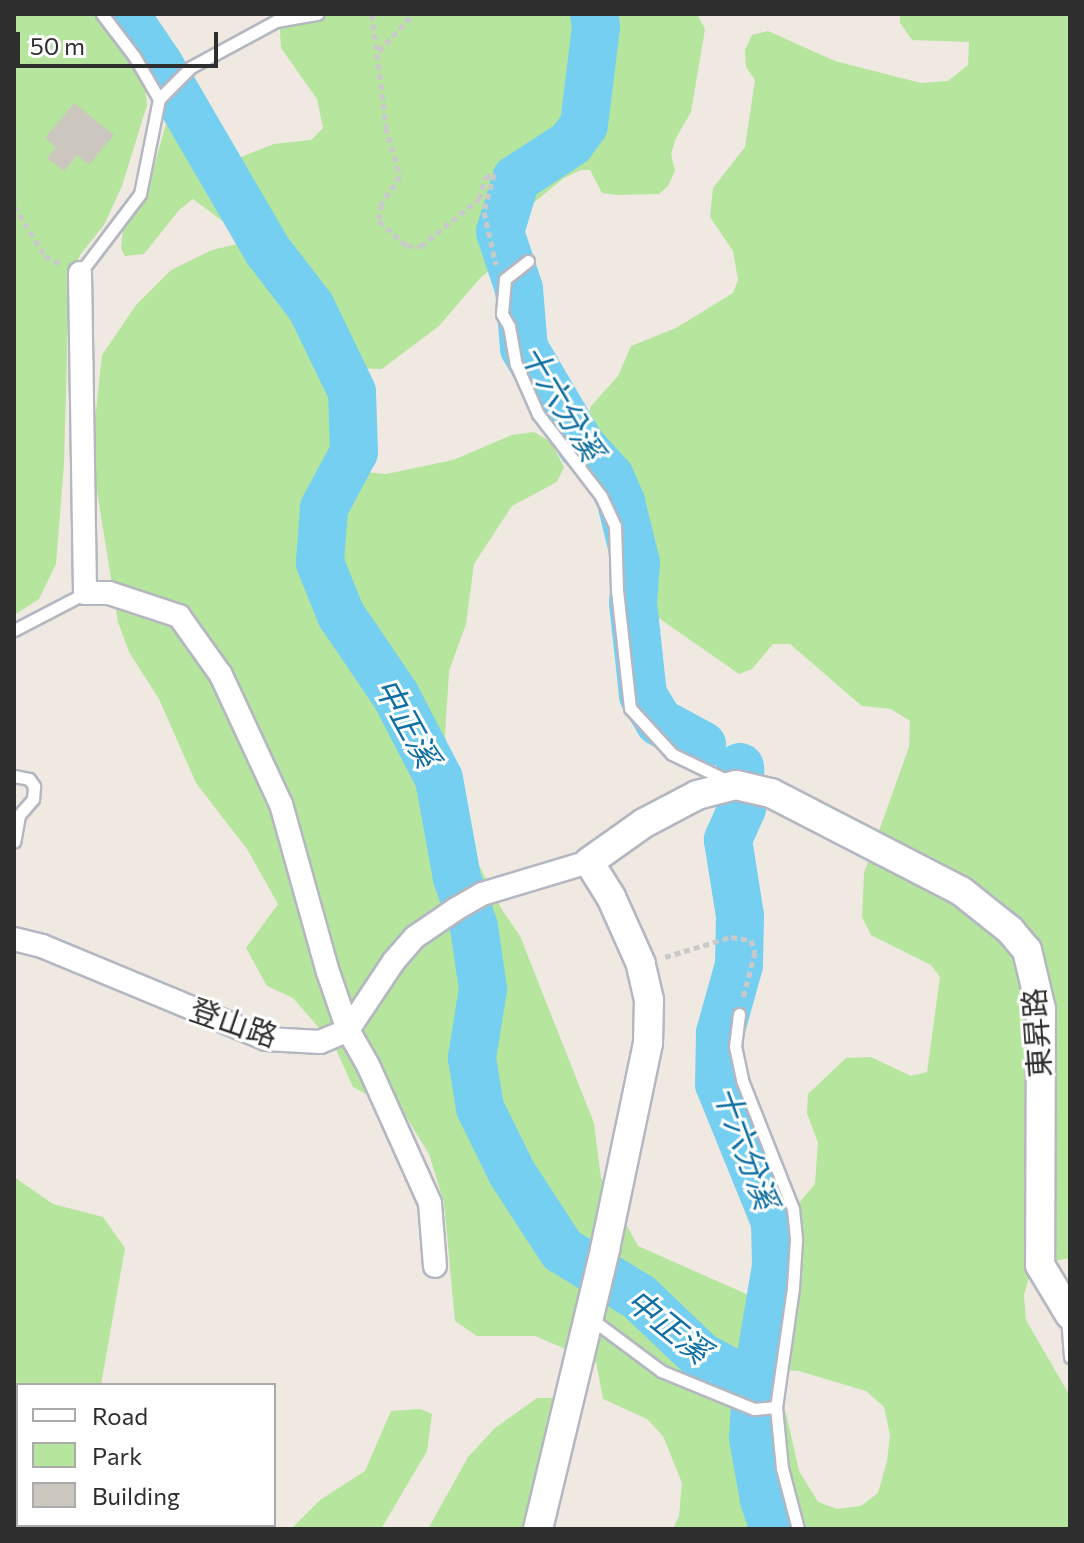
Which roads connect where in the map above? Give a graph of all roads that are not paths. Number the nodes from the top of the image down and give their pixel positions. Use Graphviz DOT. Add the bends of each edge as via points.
graph roads {
  1 [pos="102,14"];
  2 [pos="317,14"];
  3 [pos="159,99"];
  4 [pos="528,261"];
  5 [pos="80,273"];
  6 [pos="85,593"];
  7 [pos="14,630"];
  8 [pos="14,776"];
  9 [pos="736,785"];
  10 [pos="14,842"];
  11 [pos="589,862"];
  12 [pos="14,939"];
  13 [pos="739,1014"];
  14 [pos="348,1030"];
  15 [pos="435,1266"];
  16 [pos="1069,1313"];
  17 [pos="590,1318"];
  18 [pos="1070,1357"];
  19 [pos="776,1407"];
  20 [pos="538,1529"];
  21 [pos="798,1529"];
  1 -- 3 [label="lane"];
  2 -- 3 [label="lane" via="276,21 191,67"];
  3 -- 5 [label="lane" via="140,194"];
  4 -- 9 [label="lane" via="505,279 502,314 527,394 601,496 615,526 630,708 672,754"];
  5 -- 6 [label="street"];
  6 -- 7 [label="lane"];
  6 -- 14 [label="street" via="109,593 179,616 221,675 281,804"];
  8 -- 10 [label="lane" via="29,779 34,786 33,799 19,815"];
  9 -- 11 [label="street" via="697,795"];
  9 -- 16 [label="street, 東昇路" via="771,793 961,891 1027,950 1041,1009 1040,1265"];
  11 -- 14 [label="street" via="482,894 456,909 408,945"];
  11 -- 17 [label="street" via="641,964 649,1000 648,1043"];
  12 -- 14 [label="street, 登山路" via="266,1039 320,1042"];
  13 -- 19 [label="lane" via="735,1046 742,1080 793,1209 796,1240"];
  14 -- 15 [label="street" via="430,1203"];
  16 -- 18 [label="lane"];
  17 -- 19 [label="lane" via="661,1371 754,1409"];
  17 -- 20 [label="street"];
  19 -- 21 [label="lane" via="782,1468"];
}
